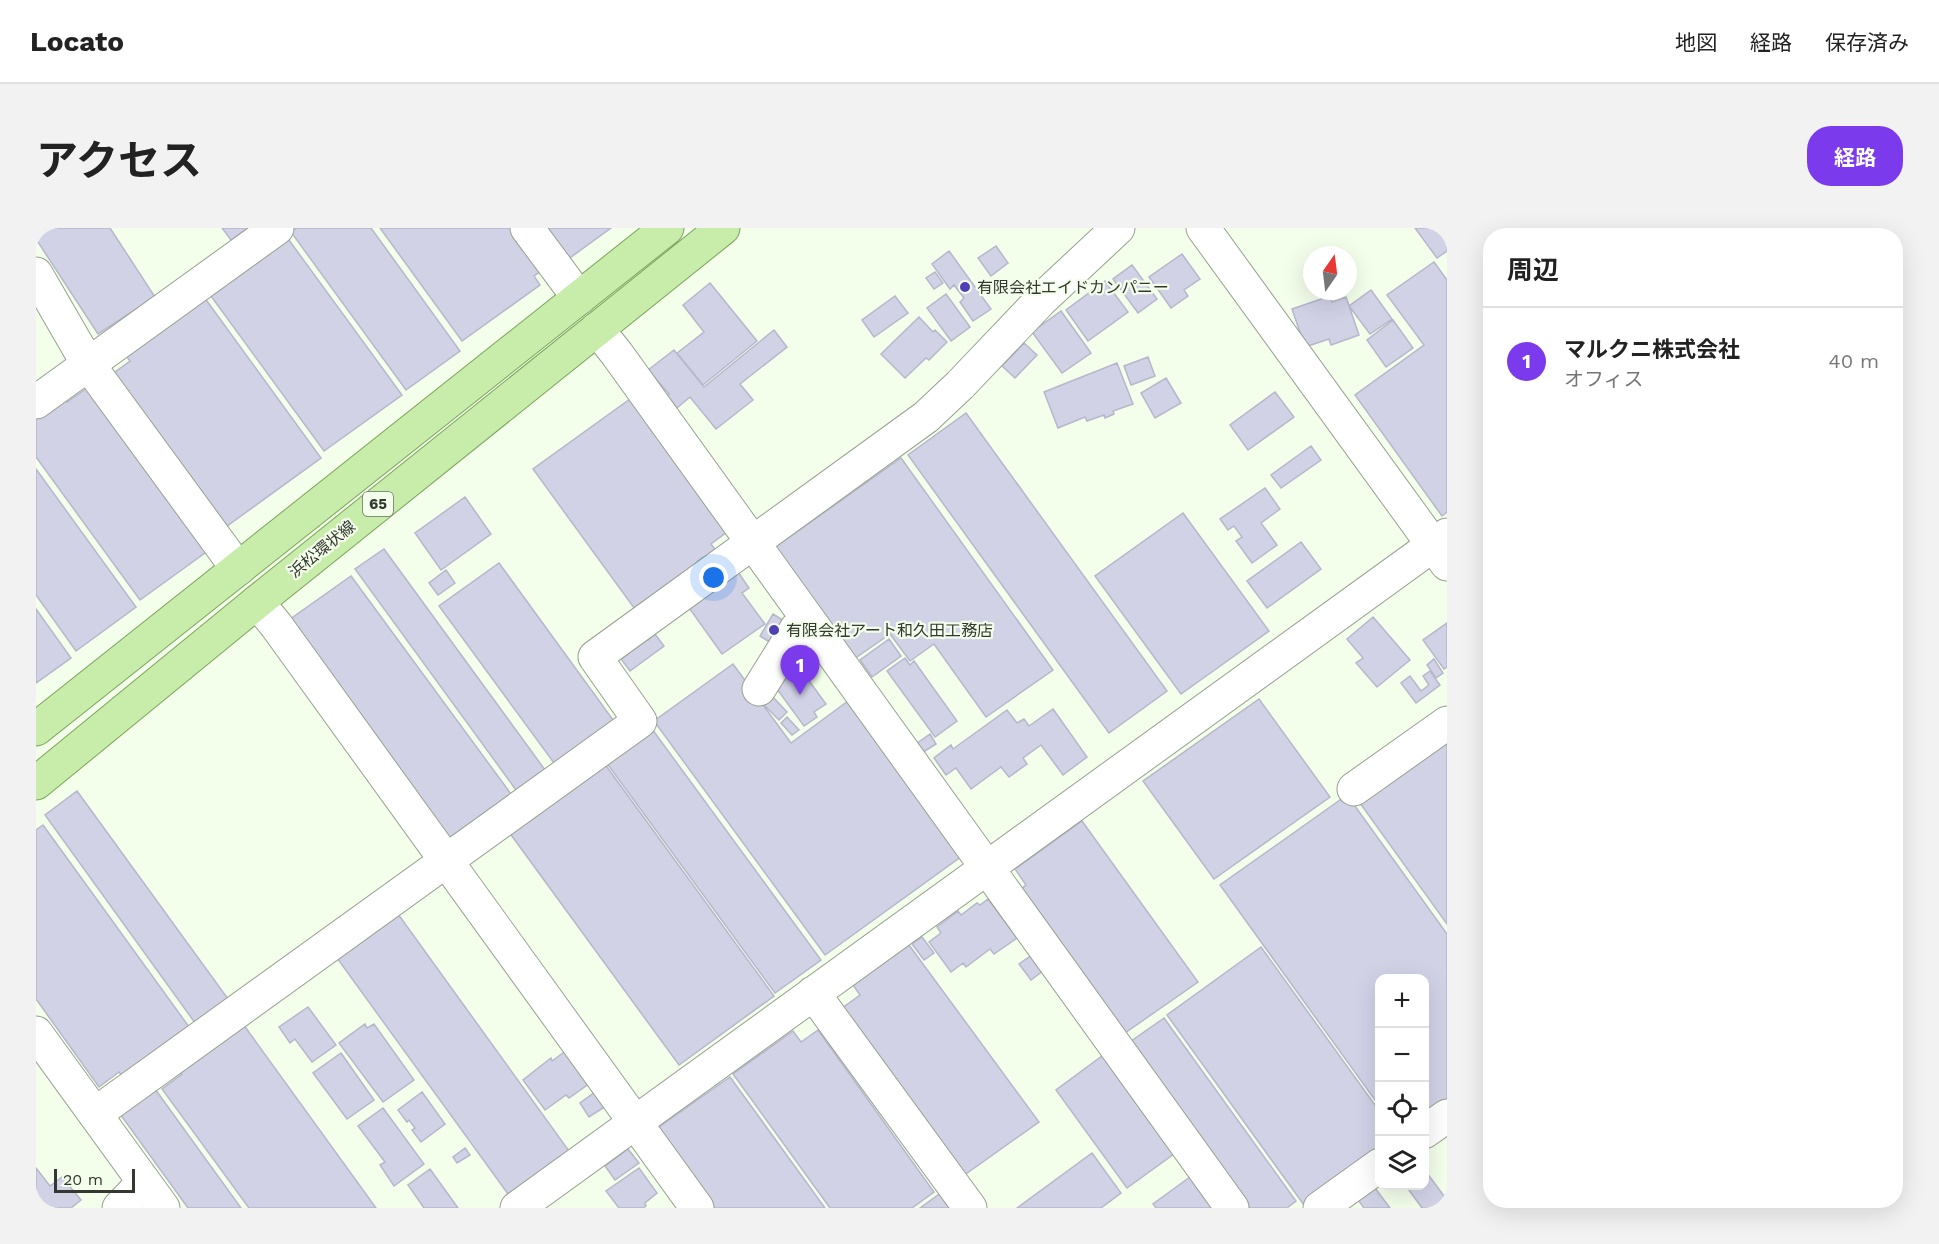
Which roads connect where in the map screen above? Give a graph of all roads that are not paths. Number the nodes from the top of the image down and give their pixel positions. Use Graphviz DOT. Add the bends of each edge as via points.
graph roads {
  1 [pos="277,228"];
  2 [pos="527,228"];
  3 [pos="667,228"];
  4 [pos="723,228"];
  5 [pos="1118,228"];
  6 [pos="1203,228"];
  7 [pos="36,274"];
  8 [pos="579,298"];
  9 [pos="597,329"];
  10 [pos="88,364"];
  11 [pos="36,402"];
  12 [pos="753,543"];
  13 [pos="1442,548"];
  14 [pos="238,568"];
  15 [pos="257,602"];
  16 [pos="808,620"];
  17 [pos="759,689"];
  18 [pos="1447,723"];
  19 [pos="36,729"];
  20 [pos="36,783"];
  21 [pos="1354,789"];
  22 [pos="447,860"];
  23 [pos="987,868"];
  24 [pos="813,993"];
  25 [pos="36,1032"];
  26 [pos="95,1114"];
  27 [pos="1447,1116"];
  28 [pos="635,1122"];
  29 [pos="1429,1129"];
  30 [pos="1375,1169"];
  31 [pos="144,1182"];
  32 [pos="119,1208"];
  33 [pos="163,1208"];
  34 [pos="517,1208"];
  35 [pos="697,1208"];
  36 [pos="970,1208"];
  37 [pos="1232,1208"];
  38 [pos="1320,1208"];
  1 -- 10 [label="street"];
  2 -- 8 [label="street"];
  3 -- 8 [label="main road, 65"];
  4 -- 9 [label="main road, 浜松環状線 / 65"];
  5 -- 12 [label="street" via="926,417"];
  6 -- 13 [label="street"];
  7 -- 10 [label="street"];
  8 -- 14 [label="main road, 65"];
  9 -- 12 [label="street"];
  9 -- 15 [label="main road, 浜松環状線 / 65"];
  10 -- 11 [label="street"];
  10 -- 14 [label="street"];
  12 -- 16 [label="street"];
  12 -- 22 [label="street" via="595,657 640,721"];
  13 -- 23 [label="street"];
  14 -- 19 [label="main road, 65"];
  15 -- 20 [label="main road, 浜松環状線 / 65"];
  15 -- 22 [label="street"];
  16 -- 17 [label="street" via="797,628"];
  16 -- 23 [label="street"];
  18 -- 21 [label="street"];
  22 -- 26 [label="street"];
  22 -- 28 [label="street"];
  23 -- 24 [label="street"];
  23 -- 37 [label="street"];
  24 -- 28 [label="street"];
  24 -- 36 [label="street"];
  25 -- 26 [label="street"];
  26 -- 31 [label="street"];
  27 -- 29 [label="street"];
  28 -- 34 [label="street"];
  28 -- 35 [label="street"];
  30 -- 38 [label="street"];
  31 -- 32 [label="street"];
  31 -- 33 [label="street"];
}
